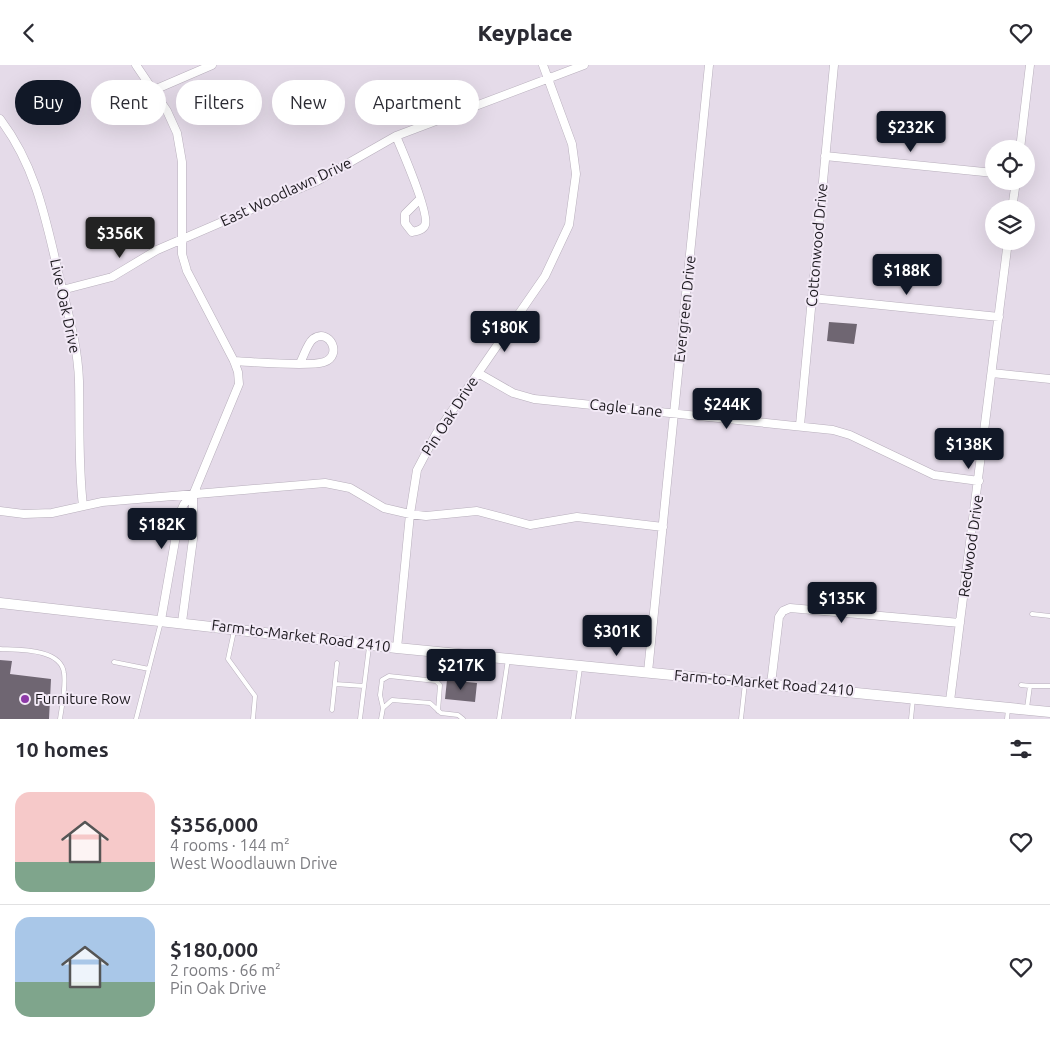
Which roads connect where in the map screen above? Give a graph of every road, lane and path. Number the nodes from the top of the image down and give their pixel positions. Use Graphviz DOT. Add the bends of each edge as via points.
graph roads {
  1 [pos="136,65"];
  2 [pos="212,65"];
  3 [pos="543,65"];
  4 [pos="584,65"];
  5 [pos="708,65"];
  6 [pos="834,65"];
  7 [pos="1030,65"];
  8 [pos="548,78"];
  9 [pos="147,80"];
  10 [pos="166,85"];
  11 [pos="166,109"];
  12 [pos="0,119"];
  13 [pos="396,136"];
  14 [pos="1021,140"];
  15 [pos="825,156"];
  16 [pos="985,172"];
  17 [pos="420,199"];
  18 [pos="182,240"];
  19 [pos="1007,250"];
  20 [pos="62,290"];
  21 [pos="812,298"];
  22 [pos="999,317"];
  23 [pos="234,361"];
  24 [pos="300,363"];
  25 [pos="478,373"];
  26 [pos="992,373"];
  27 [pos="1050,379"];
  28 [pos="674,413"];
  29 [pos="800,425"];
  30 [pos="979,481"];
  31 [pos="193,495"];
  32 [pos="84,506"];
  33 [pos="0,511"];
  34 [pos="410,515"];
  35 [pos="663,527"];
  36 [pos="0,603"];
  37 [pos="1032,613"];
  38 [pos="1050,616"];
  39 [pos="162,620"];
  40 [pos="182,622"];
  41 [pos="960,623"];
  42 [pos="234,628"];
  43 [pos="370,644"];
  44 [pos="397,648"];
  45 [pos="0,649"];
  46 [pos="508,659"];
  47 [pos="114,662"];
  48 [pos="337,663"];
  49 [pos="580,666"];
  50 [pos="149,669"];
  51 [pos="648,672"];
  52 [pos="745,681"];
  53 [pos="335,684"];
  54 [pos="771,684"];
  55 [pos="1021,685"];
  56 [pos="1030,685"];
  57 [pos="364,686"];
  58 [pos="1050,686"];
  59 [pos="913,698"];
  60 [pos="950,701"];
  61 [pos="383,708"];
  62 [pos="1008,708"];
  63 [pos="332,711"];
  64 [pos="438,711"];
  65 [pos="1050,712"];
  66 [pos="1028,713"];
  67 [pos="60,719"];
  68 [pos="136,719"];
  69 [pos="253,719"];
  70 [pos="360,719"];
  71 [pos="381,719"];
  72 [pos="463,719"];
  73 [pos="499,719"];
  74 [pos="573,719"];
  75 [pos="741,719"];
  76 [pos="911,719"];
  77 [pos="1007,719"];
  1 -- 9 [label="street"];
  2 -- 10 [label="street"];
  3 -- 8 [label="street, Pin Oak Drive"];
  4 -- 8 [label="street, East Woodlawn Drive"];
  5 -- 28 [label="street, Evergreen Drive"];
  6 -- 15 [label="street, Cottonwood Drive"];
  7 -- 14 [label="street"];
  8 -- 13 [label="street, East Woodlawn Drive"];
  8 -- 25 [label="street, Pin Oak Drive" via="572,144 576,175 569,225 545,276"];
  11 -- 18 [label="street" via="180,145"];
  12 -- 20 [label="street, Live Oak Drive" via="14,137 32,173"];
  13 -- 17 [label="street"];
  13 -- 18 [label="street, East Woodlawn Drive" via="317,181"];
  15 -- 16 [label="street"];
  15 -- 21 [label="street, Cottonwood Drive"];
  18 -- 20 [label="street, East Woodlawn Drive" via="142,258 112,277"];
  18 -- 23 [label="street" via="187,271"];
  19 -- 22 [label="street, Redwood Drive"];
  20 -- 32 [label="street, Live Oak Drive" via="79,380 78,451"];
  21 -- 22 [label="street"];
  21 -- 29 [label="street, Cottonwood Drive"];
  22 -- 26 [label="street, Redwood Drive"];
  23 -- 24 [label="street"];
  23 -- 31 [label="street" via="239,384"];
  24 -- 24 [label="street" via="329,360 334,348 332,342 321,336 313,339"];
  25 -- 28 [label="street, Cagle Lane" via="514,393 534,399"];
  25 -- 34 [label="street, Pin Oak Drive" via="423,455 413,487"];
  26 -- 27 [label="street"];
  26 -- 30 [label="street, Redwood Drive"];
  28 -- 29 [label="street, Cagle Lane"];
  28 -- 35 [label="street, Evergreen Drive"];
  29 -- 30 [label="street, Cagle Lane" via="850,435 934,475"];
  30 -- 41 [label="street, Redwood Drive"];
  31 -- 32 [label="street"];
  31 -- 34 [label="street" via="325,483 350,487 384,508"];
  31 -- 39 [label="street" via="180,513"];
  31 -- 40 [label="street" via="193,539"];
  32 -- 33 [label="street" via="52,513"];
  34 -- 35 [label="street" via="477,511 530,525 576,517"];
  34 -- 44 [label="street, Pin Oak Drive"];
  35 -- 51 [label="street, Evergreen Drive"];
  36 -- 39 [label="main road, Farm-to-Market Road 2410"];
  37 -- 38 [label="lane"];
  39 -- 40 [label="main road, Farm-to-Market Road 2410"];
  39 -- 50 [label="lane"];
  40 -- 42 [label="main road, Farm-to-Market Road 2410"];
  41 -- 54 [label="street" via="790,608 779,617"];
  41 -- 60 [label="street, Redwood Drive"];
  42 -- 43 [label="main road, Farm-to-Market Road 2410"];
  42 -- 69 [label="lane" via="228,659 255,696"];
  43 -- 44 [label="main road, Farm-to-Market Road 2410"];
  43 -- 57 [label="lane"];
  44 -- 46 [label="main road, Farm-to-Market Road 2410"];
  45 -- 67 [label="lane" via="51,656 60,664 64,672"];
  46 -- 49 [label="main road, Farm-to-Market Road 2410"];
  46 -- 73 [label="lane"];
  47 -- 50 [label="lane"];
  48 -- 53 [label="lane"];
  49 -- 51 [label="main road, Farm-to-Market Road 2410"];
  49 -- 74 [label="lane"];
  50 -- 68 [label="lane"];
  51 -- 52 [label="main road, Farm-to-Market Road 2410"];
  52 -- 54 [label="main road, Farm-to-Market Road 2410"];
  52 -- 75 [label="lane"];
  53 -- 57 [label="lane"];
  53 -- 63 [label="lane"];
  54 -- 59 [label="main road, Farm-to-Market Road 2410"];
  55 -- 56 [label="lane"];
  56 -- 58 [label="lane"];
  56 -- 66 [label="lane"];
  57 -- 70 [label="lane"];
  59 -- 60 [label="main road, Farm-to-Market Road 2410"];
  59 -- 76 [label="lane"];
  60 -- 62 [label="main road, Farm-to-Market Road 2410"];
  61 -- 64 [label="lane" via="392,700 430,703"];
  61 -- 64 [label="lane" via="380,695 382,680 389,676 436,681 440,685"];
  61 -- 71 [label="lane"];
  62 -- 66 [label="main road, Farm-to-Market Road 2410"];
  62 -- 77 [label="lane"];
  64 -- 72 [label="lane"];
  65 -- 66 [label="main road, Farm-to-Market Road 2410"];
}
